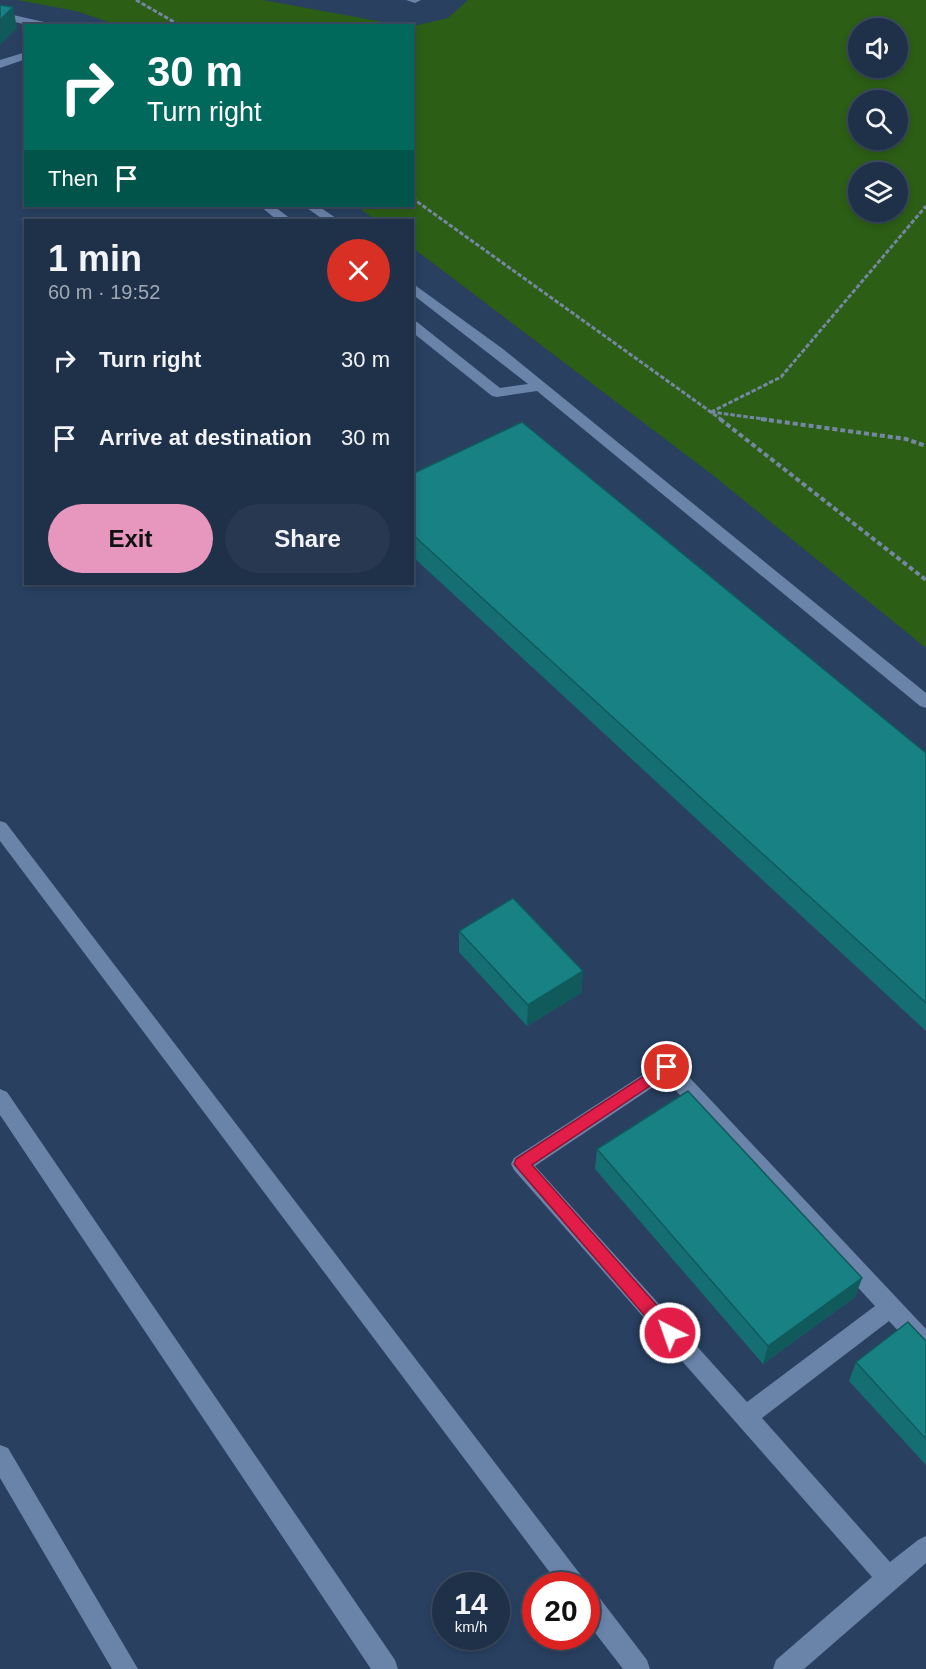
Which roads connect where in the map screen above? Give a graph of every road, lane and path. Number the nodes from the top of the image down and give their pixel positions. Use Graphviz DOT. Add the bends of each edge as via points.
graph roads {
  1 [pos="136,0"];
  2 [pos="0,15"];
  3 [pos="40,24"];
  4 [pos="178,24"];
  5 [pos="24,56"];
  6 [pos="0,64"];
  7 [pos="414,199"];
  8 [pos="926,206"];
  9 [pos="267,207"];
  10 [pos="312,207"];
  11 [pos="284,219"];
  12 [pos="330,219"];
  13 [pos="414,289"];
  14 [pos="414,327"];
  15 [pos="540,386"];
  16 [pos="711,412"];
  17 [pos="926,446"];
  18 [pos="926,580"];
  19 [pos="926,702"];
  20 [pos="0,828"];
  21 [pos="0,1098"];
  22 [pos="890,1307"];
  23 [pos="926,1345"];
  24 [pos="745,1417"];
  25 [pos="0,1456"];
  26 [pos="926,1548"];
  27 [pos="564,1572"];
  28 [pos="889,1578"];
  29 [pos="600,1619"];
  30 [pos="126,1669"];
  31 [pos="386,1669"];
  32 [pos="638,1669"];
  33 [pos="785,1669"];
  1 -- 4 [label="path"];
  2 -- 3 [label="lane"];
  5 -- 6 [label="lane"];
  7 -- 16 [label="path"];
  8 -- 16 [label="path" via="781,377"];
  9 -- 11 [label="lane"];
  10 -- 12 [label="lane"];
  13 -- 15 [label="lane"];
  14 -- 15 [label="lane" via="497,393"];
  15 -- 19 [label="lane"];
  16 -- 17 [label="path" via="906,439"];
  16 -- 18 [label="path"];
  20 -- 27 [label="lane"];
  21 -- 31 [label="lane"];
  22 -- 23 [label="lane"];
  22 -- 24 [label="lane"];
  22 -- 24 [label="lane" via="667,1067 521,1164"];
  24 -- 28 [label="lane"];
  25 -- 30 [label="lane"];
  26 -- 28 [label="lane"];
  28 -- 33 [label="lane"];
  29 -- 32 [label="lane"];
}
